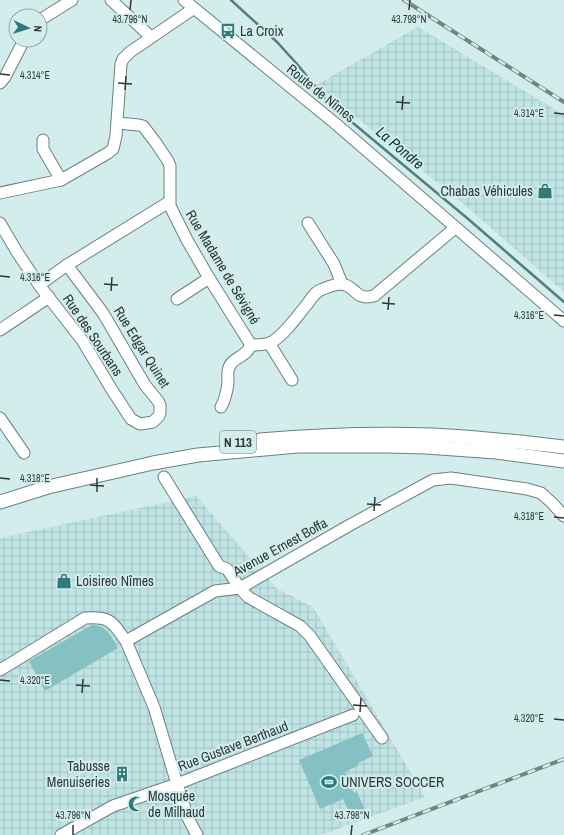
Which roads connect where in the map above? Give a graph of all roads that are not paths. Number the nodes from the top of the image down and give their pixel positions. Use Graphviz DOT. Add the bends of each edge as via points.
graph roads {
  1 [pos="72,0"];
  2 [pos="111,0"];
  3 [pos="184,0"];
  4 [pos="193,9"];
  5 [pos="48,15"];
  6 [pos="151,37"];
  7 [pos="20,48"];
  8 [pos="0,83"];
  9 [pos="117,123"];
  10 [pos="43,140"];
  11 [pos="61,180"];
  12 [pos="0,193"];
  13 [pos="169,202"];
  14 [pos="308,223"];
  15 [pos="0,224"];
  16 [pos="455,228"];
  17 [pos="67,265"];
  18 [pos="209,278"];
  19 [pos="342,284"];
  20 [pos="39,285"];
  21 [pos="49,297"];
  22 [pos="177,299"];
  23 [pos="564,321"];
  24 [pos="0,330"];
  25 [pos="269,343"];
  26 [pos="251,345"];
  27 [pos="292,380"];
  28 [pos="221,407"];
  29 [pos="0,418"];
  30 [pos="137,423"];
  31 [pos="564,447"];
  32 [pos="24,454"];
  33 [pos="564,461"];
  34 [pos="164,477"];
  35 [pos="48,487"];
  36 [pos="0,501"];
  37 [pos="564,516"];
  38 [pos="240,588"];
  39 [pos="126,641"];
  40 [pos="0,670"];
  41 [pos="353,715"];
  42 [pos="382,738"];
  43 [pos="177,784"];
  44 [pos="61,835"];
  45 [pos="196,835"];
  1 -- 5 [label="street"];
  2 -- 6 [label="street"];
  3 -- 4 [label="street, Route de Nîmes"];
  4 -- 6 [label="street"];
  4 -- 16 [label="street, Route de Nîmes" via="336,124"];
  6 -- 9 [label="street" via="123,59"];
  7 -- 8 [label="street"];
  9 -- 11 [label="street" via="113,149"];
  9 -- 13 [label="street, Rue Madame de Sévigné" via="143,126 160,149 170,166"];
  10 -- 11 [label="street" via="43,149"];
  11 -- 12 [label="street"];
  13 -- 17 [label="street"];
  13 -- 18 [label="street, Rue Madame de Sévigné" via="184,235"];
  14 -- 19 [label="street" via="334,264"];
  15 -- 20 [label="street, Rue des Sourbans"];
  16 -- 19 [label="street" via="374,296 360,296"];
  16 -- 23 [label="street, Route de Nîmes"];
  17 -- 20 [label="street"];
  17 -- 30 [label="street, Rue Edgar Quinet" via="103,313 145,385 160,404 160,413 156,420 150,423"];
  18 -- 22 [label="street"];
  18 -- 26 [label="street, Rue Madame de Sévigné"];
  19 -- 25 [label="street" via="322,289 315,294 293,322"];
  20 -- 21 [label="street, Rue des Sourbans"];
  21 -- 24 [label="street"];
  21 -- 30 [label="street, Rue des Sourbans" via="76,331 131,419"];
  25 -- 26 [label="street, Rue Madame de Sévigné"];
  25 -- 27 [label="street"];
  26 -- 28 [label="street" via="249,351 229,368"];
  29 -- 32 [label="street"];
  31 -- 35 [label="main road, N 113" via="433,435 317,435 221,444 156,455 68,478"];
  33 -- 35 [label="main road, N 113" via="496,452 426,447 298,446 198,455"];
  34 -- 38 [label="street" via="219,566 227,569"];
  35 -- 36 [label="main road, N 113"];
  37 -- 38 [label="street, Avenue Ernest Boffa" via="541,494 527,489 450,478 440,479 426,483 350,524"];
  38 -- 39 [label="street, Avenue Ernest Boffa" via="215,591"];
  38 -- 42 [label="street" via="248,597 300,626 310,636"];
  39 -- 40 [label="street" via="107,619 85,618"];
  39 -- 43 [label="street, Rue Gustave Berthaud" via="154,707"];
  41 -- 43 [label="street, Rue Gustave Berthaud"];
  43 -- 44 [label="street" via="113,806"];
  43 -- 45 [label="street"];
}
